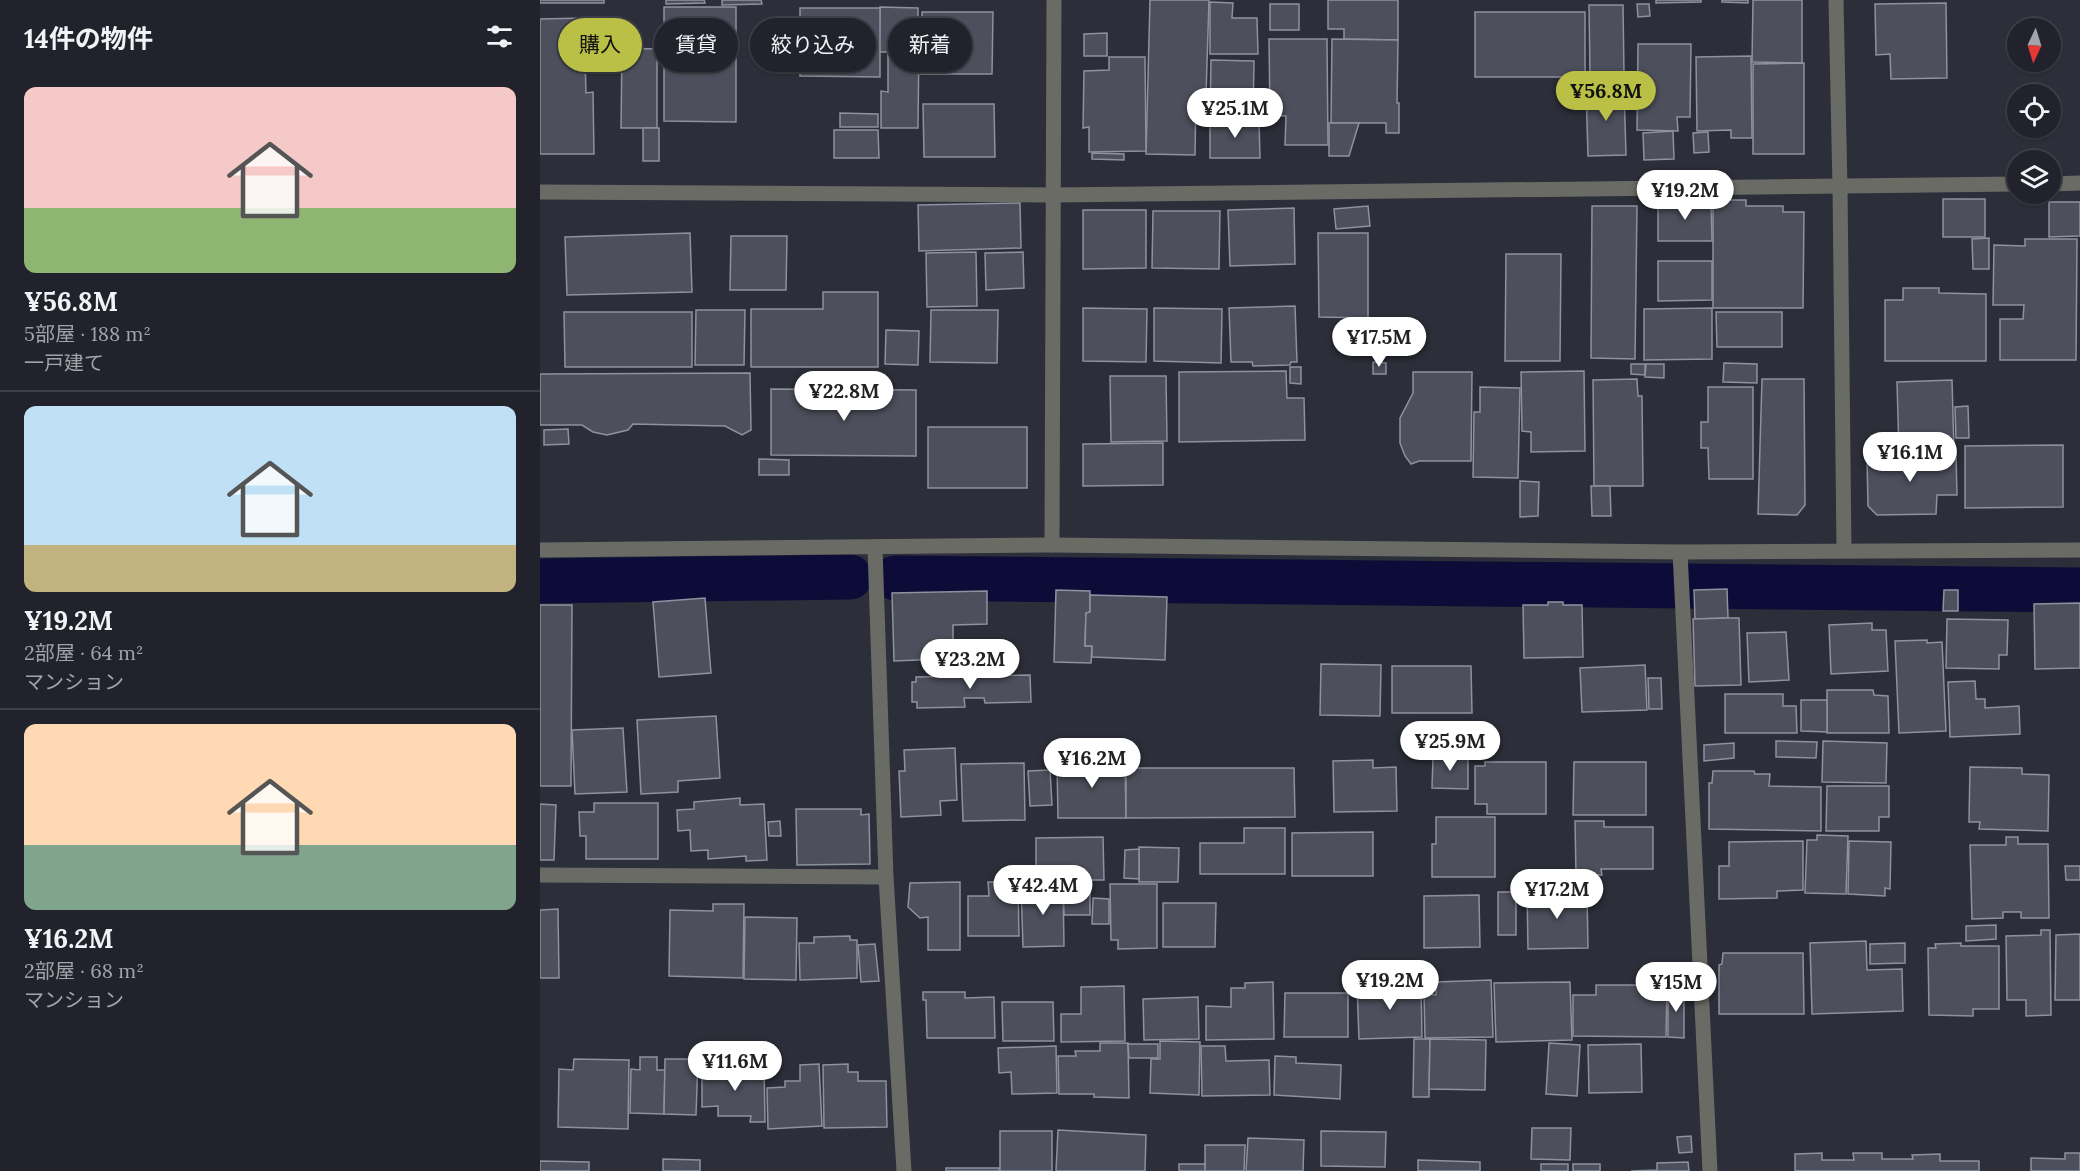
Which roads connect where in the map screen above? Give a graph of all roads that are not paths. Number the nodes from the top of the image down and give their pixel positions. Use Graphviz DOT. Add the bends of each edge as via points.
graph roads {
  1 [pos="1054,0"];
  2 [pos="1836,0"];
  3 [pos="2080,183"];
  4 [pos="2007,184"];
  5 [pos="2061,184"];
  6 [pos="1840,188"];
  7 [pos="540,192"];
  8 [pos="1054,195"];
  9 [pos="1052,545"];
  10 [pos="875,548"];
  11 [pos="540,550"];
  12 [pos="1844,550"];
  13 [pos="2080,550"];
  14 [pos="1680,552"];
  15 [pos="540,875"];
  16 [pos="886,877"];
  17 [pos="904,1171"];
  18 [pos="1710,1171"];
  1 -- 8 [label="street"];
  2 -- 6 [label="street"];
  3 -- 5 [label="street"];
  4 -- 6 [label="street"];
  6 -- 8 [label="street"];
  6 -- 12 [label="street"];
  7 -- 8 [label="street"];
  8 -- 9 [label="street"];
  9 -- 10 [label="street"];
  9 -- 14 [label="street"];
  10 -- 11 [label="street"];
  10 -- 16 [label="street"];
  12 -- 13 [label="street"];
  12 -- 14 [label="street"];
  14 -- 18 [label="street"];
  15 -- 16 [label="street"];
  16 -- 17 [label="street"];
}
